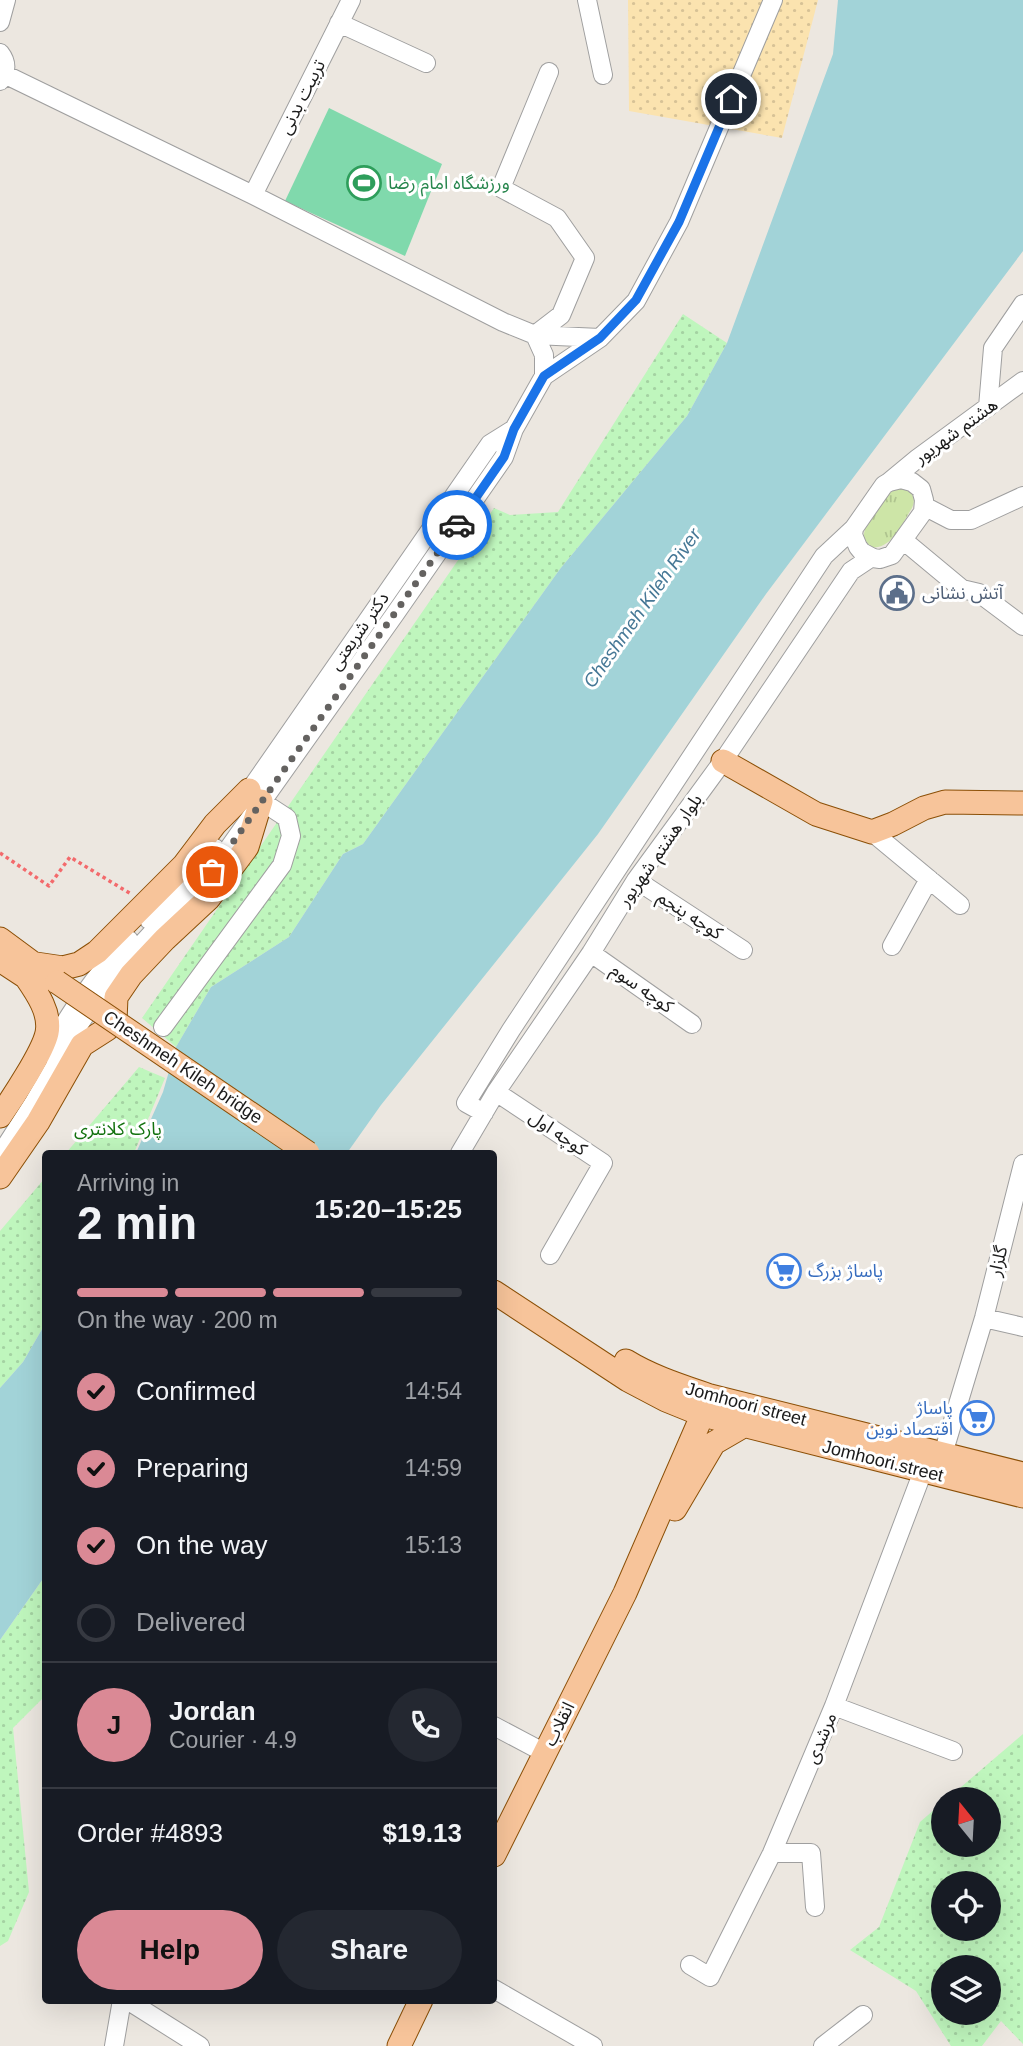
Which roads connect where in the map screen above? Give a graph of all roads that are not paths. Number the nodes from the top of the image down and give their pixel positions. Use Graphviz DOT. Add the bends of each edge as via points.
graph roads {
  1 [pos="6,0"];
  2 [pos="351,0"];
  3 [pos="587,0"];
  4 [pos="773,0"];
  5 [pos="0,22"];
  6 [pos="339,23"];
  7 [pos="0,53"];
  8 [pos="426,63"];
  9 [pos="549,72"];
  10 [pos="603,75"];
  11 [pos="2,77"];
  12 [pos="253,195"];
  13 [pos="1023,304"];
  14 [pos="535,335"];
  15 [pos="600,338"];
  16 [pos="544,376"];
  17 [pos="1023,382"];
  18 [pos="988,407"];
  19 [pos="514,429"];
  20 [pos="889,482"];
  21 [pos="1023,496"];
  22 [pos="924,506"];
  23 [pos="854,528"];
  24 [pos="903,540"];
  25 [pos="872,557"];
  26 [pos="378,604"];
  27 [pos="395,614"];
  28 [pos="1023,626"];
  29 [pos="723,761"];
  30 [pos="255,796"];
  31 [pos="1023,803"];
  32 [pos="872,832"];
  33 [pos="929,879"];
  34 [pos="636,880"];
  35 [pos="960,905"];
  36 [pos="0,939"];
  37 [pos="892,946"];
  38 [pos="743,950"];
  39 [pos="591,953"];
  40 [pos="0,960"];
  41 [pos="31,971"];
  42 [pos="83,1005"];
  43 [pos="692,1024"];
  44 [pos="111,1025"];
  45 [pos="163,1027"];
  46 [pos="496,1092"];
  47 [pos="4,1101"];
  48 [pos="484,1112"];
  49 [pos="0,1136"];
  50 [pos="282,1150"];
  51 [pos="303,1150"];
  52 [pos="462,1150"];
  53 [pos="0,1155"];
  54 [pos="1023,1164"];
  55 [pos="0,1177"];
  56 [pos="550,1255"];
  57 [pos="497,1279"];
  58 [pos="497,1294"];
  59 [pos="984,1318"];
  60 [pos="1023,1327"];
  61 [pos="706,1405"];
  62 [pos="745,1425"];
  63 [pos="943,1454"];
  64 [pos="923,1471"];
  65 [pos="1023,1474"];
  66 [pos="1023,1496"];
  67 [pos="625,1593"];
  68 [pos="834,1706"];
  69 [pos="497,1728"];
  70 [pos="953,1751"];
  71 [pos="545,1753"];
  72 [pos="497,1849"];
  73 [pos="772,1853"];
  74 [pos="815,1908"];
  75 [pos="690,1965"];
  76 [pos="497,1991"];
  77 [pos="123,2004"];
  78 [pos="131,2004"];
  79 [pos="419,2004"];
  80 [pos="863,2015"];
  81 [pos="114,2046"];
  82 [pos="200,2046"];
  83 [pos="399,2046"];
  84 [pos="593,2046"];
  85 [pos="823,2046"];
  1 -- 5 [label="street"];
  2 -- 6 [label="street, تربیت بدنی"];
  3 -- 10 [label="street"];
  4 -- 15 [label="street, دکتر شریعتی" via="679,222 636,300"];
  6 -- 8 [label="street"];
  6 -- 12 [label="street, تربیت بدنی"];
  7 -- 11 [label="street" via="5,62"];
  9 -- 14 [label="street" via="501,188 557,218 585,258 561,315"];
  11 -- 12 [label="street"];
  12 -- 14 [label="street"];
  13 -- 18 [label="street" via="993,348"];
  14 -- 15 [label="street"];
  14 -- 16 [label="street" via="544,355"];
  15 -- 16 [label="street, دکتر شریعتی"];
  16 -- 19 [label="street, دکتر شریعتی"];
  17 -- 18 [label="street, هشتم شهریور"];
  18 -- 20 [label="street, هشتم شهریور"];
  19 -- 26 [label="street, دکتر شریعتی" via="490,444"];
  19 -- 27 [label="street, دکتر شریعتی" via="504,457"];
  20 -- 22 [label="street" via="907,480 917,485"];
  20 -- 23 [label="street"];
  21 -- 22 [label="street" via="971,520 951,520"];
  22 -- 24 [label="street"];
  23 -- 25 [label="street" via="858,547"];
  23 -- 48 [label="street, بلوار هشتم شهریور" via="824,556 526,1007 466,1102"];
  24 -- 25 [label="street" via="892,555"];
  24 -- 28 [label="street" via="962,589 979,593"];
  25 -- 29 [label="street, بلوار هشتم شهریور" via="850,571"];
  26 -- 27 [label="street"];
  26 -- 30 [label="street, دکتر شریعتی"];
  27 -- 30 [label="street, دکتر شریعتی"];
  29 -- 32 [label="main road" via="816,814"];
  29 -- 34 [label="street, بلوار هشتم شهریور"];
  30 -- 41 [label="main road" via="215,824 184,865 97,952 79,964"];
  30 -- 42 [label="street, دکتر شریعتی" via="188,882 101,970"];
  30 -- 44 [label="main road" via="247,847 209,898 131,975 116,997"];
  30 -- 45 [label="street" via="287,818 291,836 282,865"];
  31 -- 32 [label="main road" via="945,802"];
  32 -- 33 [label="street"];
  33 -- 35 [label="street"];
  33 -- 37 [label="street"];
  34 -- 38 [label="street, کوچه پنجم"];
  34 -- 39 [label="street, بلوار هشتم شهریور"];
  36 -- 41 [label="main road"];
  39 -- 43 [label="street, کوچه سوم"];
  39 -- 46 [label="street, بلوار هشتم شهریور"];
  40 -- 41 [label="main road"];
  41 -- 44 [label="main road, Cheshmeh Kileh bridge, bridge"];
  41 -- 47 [label="main road" via="47,1032"];
  42 -- 49 [label="street" via="45,1055 25,1100"];
  42 -- 53 [label="street" via="33,1104"];
  44 -- 50 [label="main road, Cheshmeh Kileh bridge"];
  44 -- 51 [label="main road, Cheshmeh Kileh bridge, bridge"];
  44 -- 55 [label="main road" via="82,1045"];
  46 -- 48 [label="street, بلوار هشتم شهریور"];
  46 -- 56 [label="street, کوچه اول" via="603,1163"];
  48 -- 52 [label="street, بلوار هشتم شهریور"];
  54 -- 59 [label="street, گلزار"];
  57 -- 61 [label="main road, Jomhoori street" via="641,1370"];
  58 -- 61 [label="main road, Jomhoori street" via="628,1380 666,1400"];
  59 -- 60 [label="street"];
  59 -- 63 [label="street, گلزار"];
  61 -- 62 [label="main road, Jomhoori.street"];
  61 -- 63 [label="main road, Jomhoori street" via="755,1408"];
  61 -- 67 [label="main road, انقلاب"];
  62 -- 64 [label="main road, Jomhoori.street"];
  62 -- 67 [label="main road, انقلاب" via="714,1444"];
  63 -- 65 [label="main road, Jomhoori street"];
  64 -- 66 [label="main road, Jomhoori.street"];
  64 -- 68 [label="street, مرشدی"];
  67 -- 71 [label="main road, انقلاب"];
  68 -- 70 [label="street"];
  68 -- 73 [label="street, مرشدی"];
  69 -- 71 [label="street"];
  71 -- 72 [label="main road, انقلاب"];
  73 -- 74 [label="street" via="811,1853"];
  73 -- 75 [label="street, مرشدی" via="710,1977"];
  76 -- 84 [label="street"];
  77 -- 81 [label="street"];
  78 -- 82 [label="street"];
  79 -- 83 [label="main road"];
  80 -- 85 [label="street"];
}
